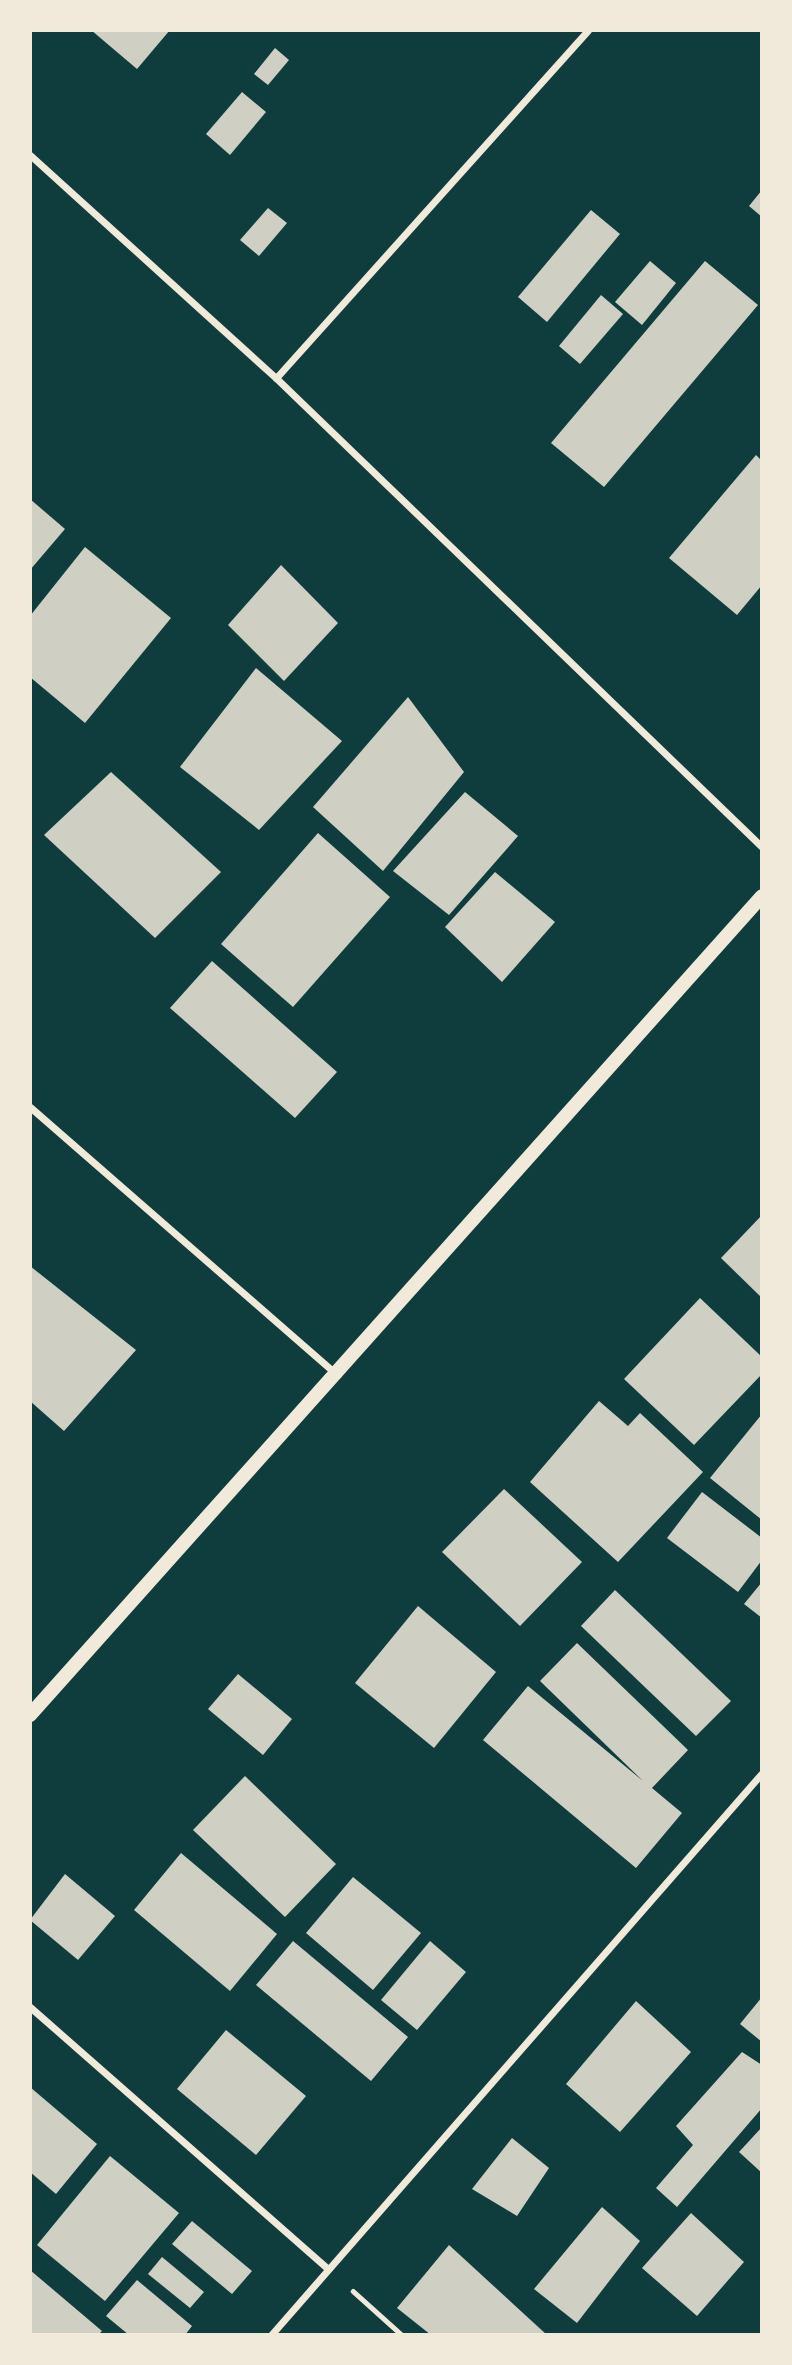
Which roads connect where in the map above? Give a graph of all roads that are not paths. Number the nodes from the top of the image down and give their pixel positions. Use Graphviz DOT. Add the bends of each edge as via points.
graph roads {
  1 [pos="588,30"];
  2 [pos="30,155"];
  3 [pos="276,378"];
  4 [pos="762,847"];
  5 [pos="762,896"];
  6 [pos="30,1107"];
  7 [pos="337,1375"];
  8 [pos="30,1715"];
  9 [pos="762,1773"];
  10 [pos="30,2007"];
  11 [pos="328,2269"];
  12 [pos="271,2335"];
  1 -- 3 [label="street"];
  2 -- 3 [label="street"];
  3 -- 4 [label="street"];
  5 -- 7 [label="main road"];
  6 -- 7 [label="street"];
  7 -- 8 [label="main road"];
  9 -- 11 [label="street"];
  10 -- 11 [label="street"];
  11 -- 12 [label="street"];
}
